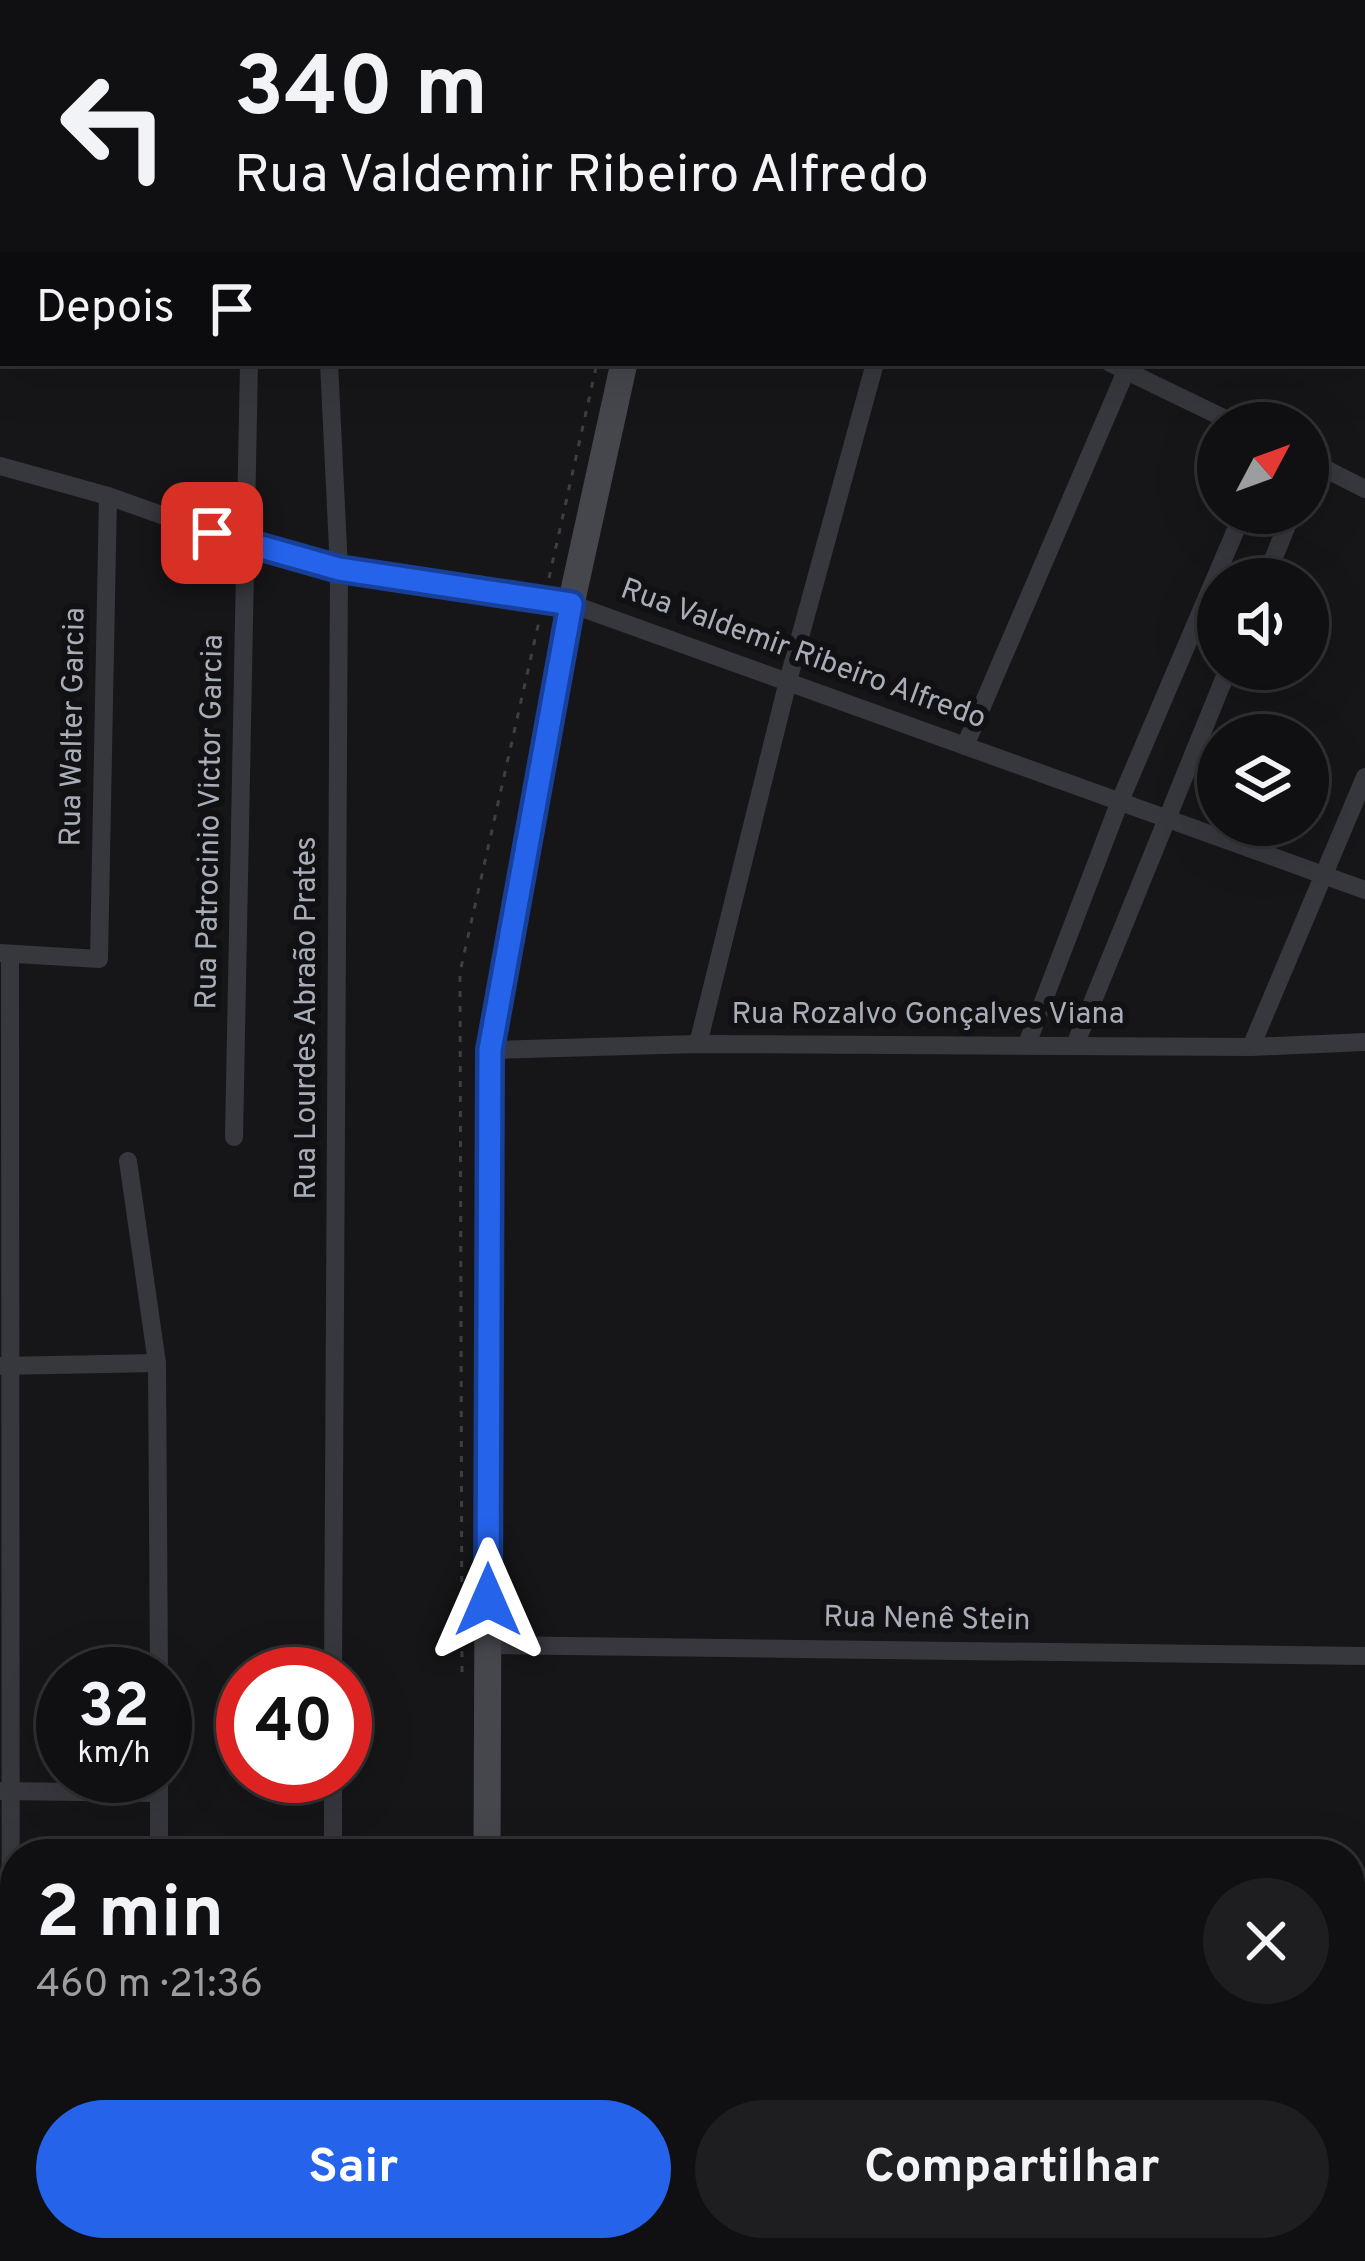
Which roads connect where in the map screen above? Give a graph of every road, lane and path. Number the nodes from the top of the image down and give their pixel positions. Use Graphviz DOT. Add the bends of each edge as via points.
graph roads {
  1 [pos="249,366"];
  2 [pos="329,366"];
  3 [pos="623,366"];
  4 [pos="873,366"];
  5 [pos="1118,367"];
  6 [pos="1197,405"];
  7 [pos="0,466"];
  8 [pos="1329,473"];
  9 [pos="1365,489"];
  10 [pos="108,496"];
  11 [pos="1234,534"];
  12 [pos="246,545"];
  13 [pos="339,569"];
  14 [pos="571,604"];
  15 [pos="788,681"];
  16 [pos="1220,690"];
  17 [pos="965,746"];
  18 [pos="1365,777"];
  19 [pos="1120,801"];
  20 [pos="1168,818"];
  21 [pos="1325,875"];
  22 [pos="1365,890"];
  23 [pos="5,954"];
  24 [pos="1365,1042"];
  25 [pos="698,1044"];
  26 [pos="1027,1044"];
  27 [pos="1076,1045"];
  28 [pos="1251,1047"];
  29 [pos="490,1050"];
  30 [pos="234,1137"];
  31 [pos="128,1161"];
  32 [pos="157,1363"];
  33 [pos="5,1366"];
  34 [pos="488,1645"];
  35 [pos="159,1647"];
  36 [pos="334,1647"];
  37 [pos="1365,1656"];
  38 [pos="36,1790"];
  39 [pos="5,1791"];
  40 [pos="159,1803"];
  41 [pos="333,1803"];
  42 [pos="5,1839"];
  43 [pos="159,1839"];
  44 [pos="333,1839"];
  45 [pos="487,1839"];
  1 -- 12 [label="street, Rua Patrocinio Victor Garcia"];
  2 -- 13 [label="street, Rua Lourdes Abraão Prates"];
  3 -- 14 [label="street"];
  4 -- 15 [label="street"];
  5 -- 6 [label="street"];
  5 -- 17 [label="street"];
  7 -- 10 [label="street, Rua Valdemir Ribeiro Alfredo"];
  8 -- 9 [label="street"];
  10 -- 12 [label="street, Rua Valdemir Ribeiro Alfredo"];
  10 -- 23 [label="street, Rua Walter Garcia" via="99,959"];
  11 -- 19 [label="street"];
  12 -- 13 [label="street, Rua Valdemir Ribeiro Alfredo"];
  12 -- 30 [label="street, Rua Patrocinio Victor Garcia"];
  13 -- 14 [label="street, Rua Valdemir Ribeiro Alfredo"];
  13 -- 36 [label="street, Rua Lourdes Abraão Prates"];
  14 -- 15 [label="street, Rua Valdemir Ribeiro Alfredo"];
  14 -- 29 [label="street"];
  15 -- 17 [label="street, Rua Valdemir Ribeiro Alfredo"];
  15 -- 25 [label="street"];
  16 -- 20 [label="street"];
  17 -- 19 [label="street, Rua Valdemir Ribeiro Alfredo"];
  18 -- 21 [label="street"];
  19 -- 20 [label="street, Rua Valdemir Ribeiro Alfredo"];
  19 -- 26 [label="street"];
  20 -- 21 [label="street, Rua Valdemir Ribeiro Alfredo"];
  20 -- 27 [label="street"];
  21 -- 22 [label="street, Rua Valdemir Ribeiro Alfredo"];
  21 -- 28 [label="street"];
  23 -- 33 [label="street"];
  24 -- 28 [label="street, Rua Rozalvo Gonçalves Viana"];
  25 -- 26 [label="street, Rua Rozalvo Gonçalves Viana"];
  25 -- 29 [label="street, Rua Rozalvo Gonçalves Viana"];
  26 -- 27 [label="street, Rua Rozalvo Gonçalves Viana"];
  27 -- 28 [label="street, Rua Rozalvo Gonçalves Viana"];
  29 -- 34 [label="street"];
  31 -- 32 [label="street"];
  32 -- 33 [label="street"];
  32 -- 35 [label="street"];
  33 -- 39 [label="street"];
  34 -- 37 [label="street, Rua Nenê Stein"];
  34 -- 45 [label="street"];
  38 -- 39 [label="street"];
  39 -- 42 [label="street"];
  40 -- 43 [label="street"];
  41 -- 44 [label="street"];
}
